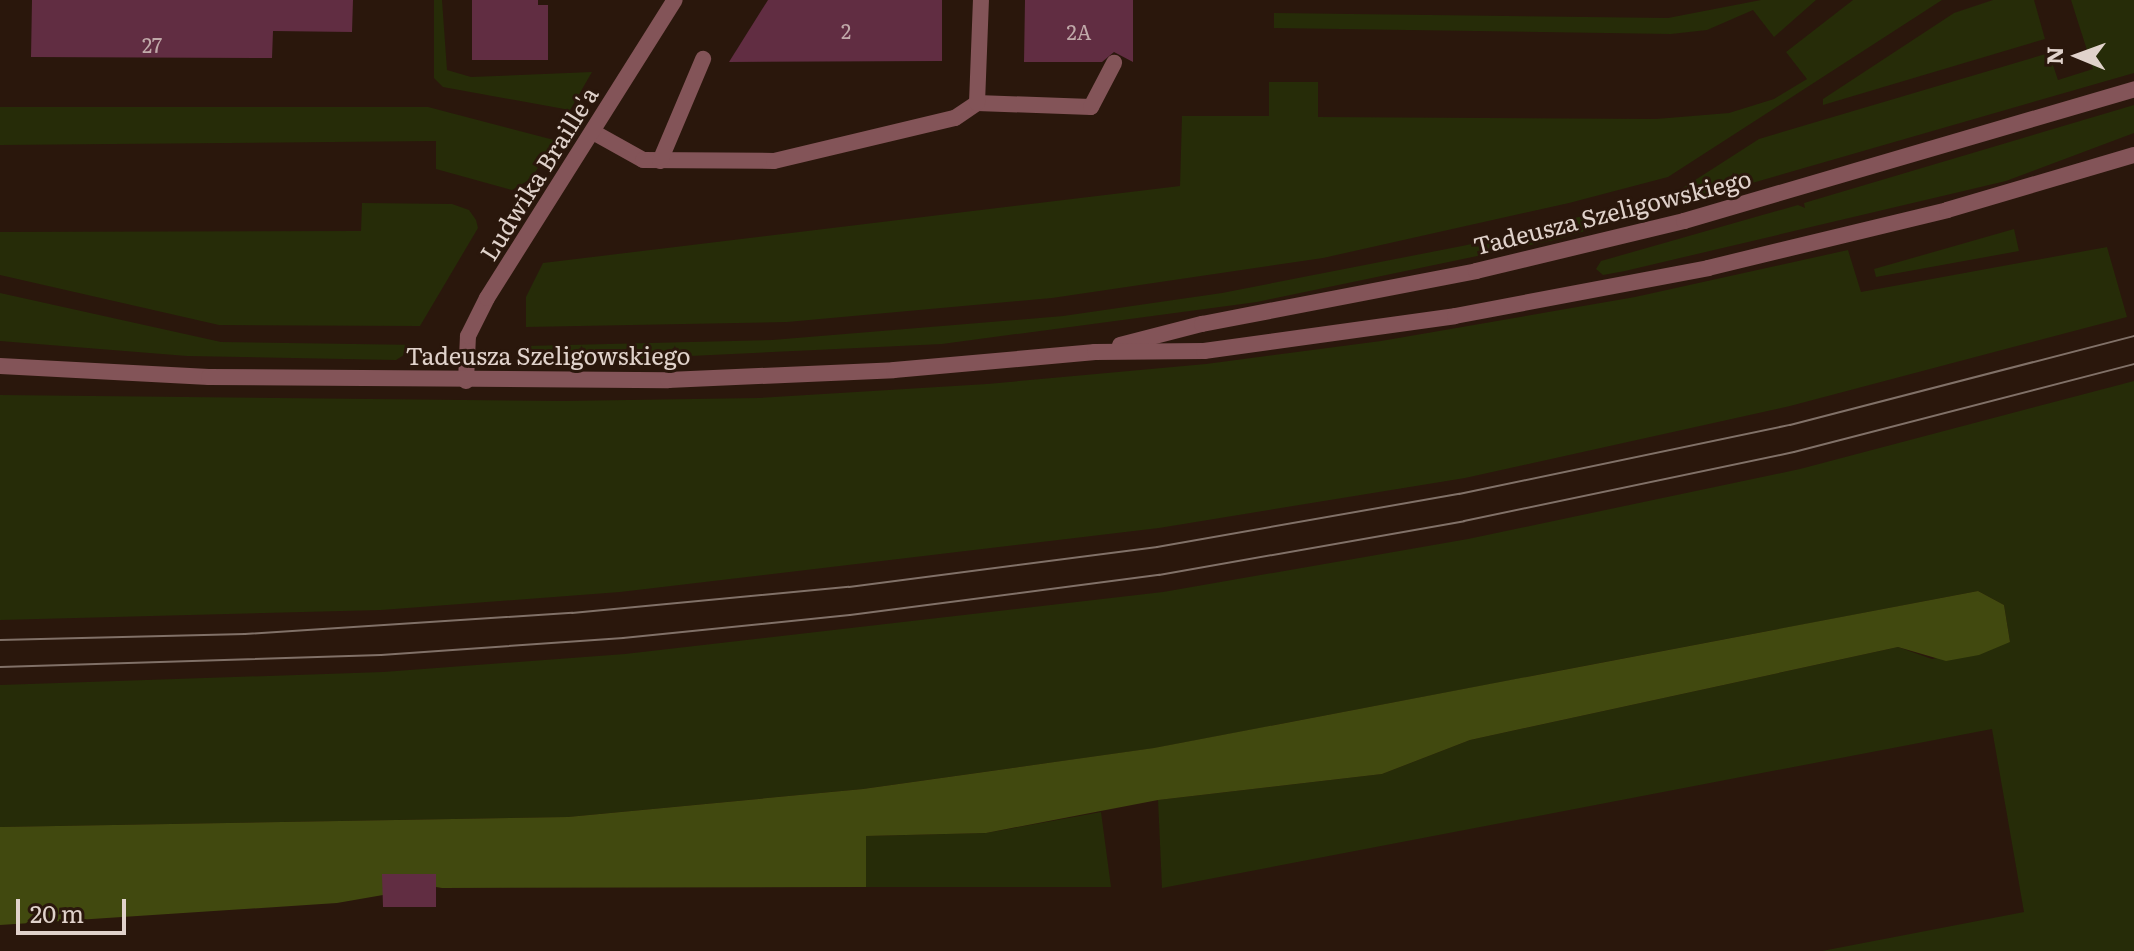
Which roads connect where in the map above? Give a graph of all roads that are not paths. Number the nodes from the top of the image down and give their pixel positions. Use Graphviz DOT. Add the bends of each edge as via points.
graph roads {
  1 [pos="675,0"];
  2 [pos="981,0"];
  3 [pos="703,59"];
  4 [pos="1114,63"];
  5 [pos="2134,89"];
  6 [pos="977,103"];
  7 [pos="593,132"];
  8 [pos="2134,155"];
  9 [pos="660,161"];
  10 [pos="1095,352"];
  11 [pos="0,366"];
  12 [pos="466,381"];
  1 -- 7 [label="street, Ludwika Braille'a"];
  2 -- 6 [label="street"];
  3 -- 9 [label="street"];
  4 -- 6 [label="street" via="1091,107"];
  5 -- 10 [label="street, Tadeusza Szeligowskiego" via="1684,221 1476,271 1202,324"];
  6 -- 9 [label="street" via="955,118 774,161"];
  7 -- 9 [label="street" via="643,160"];
  7 -- 12 [label="street, Ludwika Braille'a" via="468,336"];
  8 -- 10 [label="street, Tadeusza Szeligowskiego" via="1947,210 1579,295 1204,351"];
  10 -- 12 [label="street, Tadeusza Szeligowskiego" via="821,373"];
  11 -- 12 [label="street, Tadeusza Szeligowskiego" via="209,377"];
}
